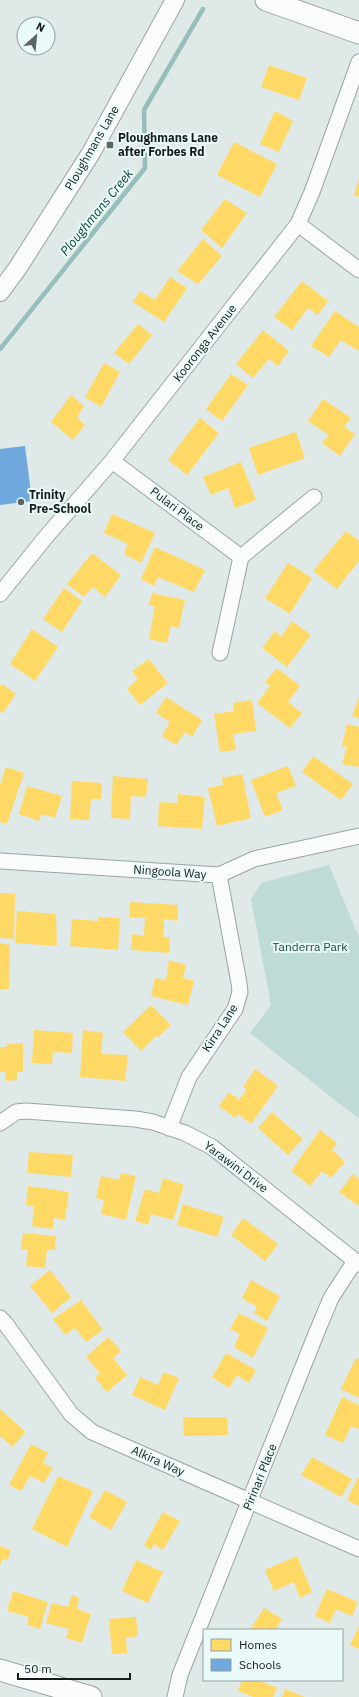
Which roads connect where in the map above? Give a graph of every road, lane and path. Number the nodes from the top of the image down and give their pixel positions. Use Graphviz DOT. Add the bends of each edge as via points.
graph roads {
  1 [pos="175,0"];
  2 [pos="266,0"];
  3 [pos="359,33"];
  4 [pos="359,62"];
  5 [pos="298,224"];
  6 [pos="359,270"];
  7 [pos="0,292"];
  8 [pos="112,461"];
  9 [pos="314,497"];
  10 [pos="241,557"];
  11 [pos="0,594"];
  12 [pos="220,653"];
  13 [pos="359,836"];
  14 [pos="0,861"];
  15 [pos="219,875"];
  16 [pos="0,1123"];
  17 [pos="169,1128"];
  18 [pos="357,1262"];
  19 [pos="0,1318"];
  20 [pos="250,1501"];
  21 [pos="359,1549"];
  22 [pos="0,1670"];
  23 [pos="91,1697"];
  24 [pos="175,1697"];
  1 -- 7 [label="street, Ploughmans Lane" via="91,153"];
  2 -- 3 [label="main road"];
  4 -- 5 [label="street, Kooronga Avenue"];
  5 -- 6 [label="street"];
  5 -- 8 [label="street, Kooronga Avenue"];
  8 -- 10 [label="street, Pulari Place"];
  8 -- 11 [label="street, Kooronga Avenue"];
  9 -- 10 [label="street"];
  10 -- 12 [label="street"];
  13 -- 15 [label="street, Ningoola Way" via="254,859"];
  14 -- 15 [label="street, Ningoola Way"];
  15 -- 17 [label="street, Kirra Lane" via="239,983 238,1001 189,1077"];
  16 -- 17 [label="street, Yarawini Drive" via="16,1112 26,1110 135,1119"];
  17 -- 18 [label="street, Yarawini Drive" via="200,1141 221,1154"];
  18 -- 20 [label="street, Pirinari Place" via="331,1298"];
  19 -- 20 [label="street, Alkira Way" via="71,1414 84,1427"];
  20 -- 21 [label="street, Alkira Way"];
  20 -- 24 [label="street, Pirinari Place" via="180,1675"];
  22 -- 23 [label="main road"];
}
